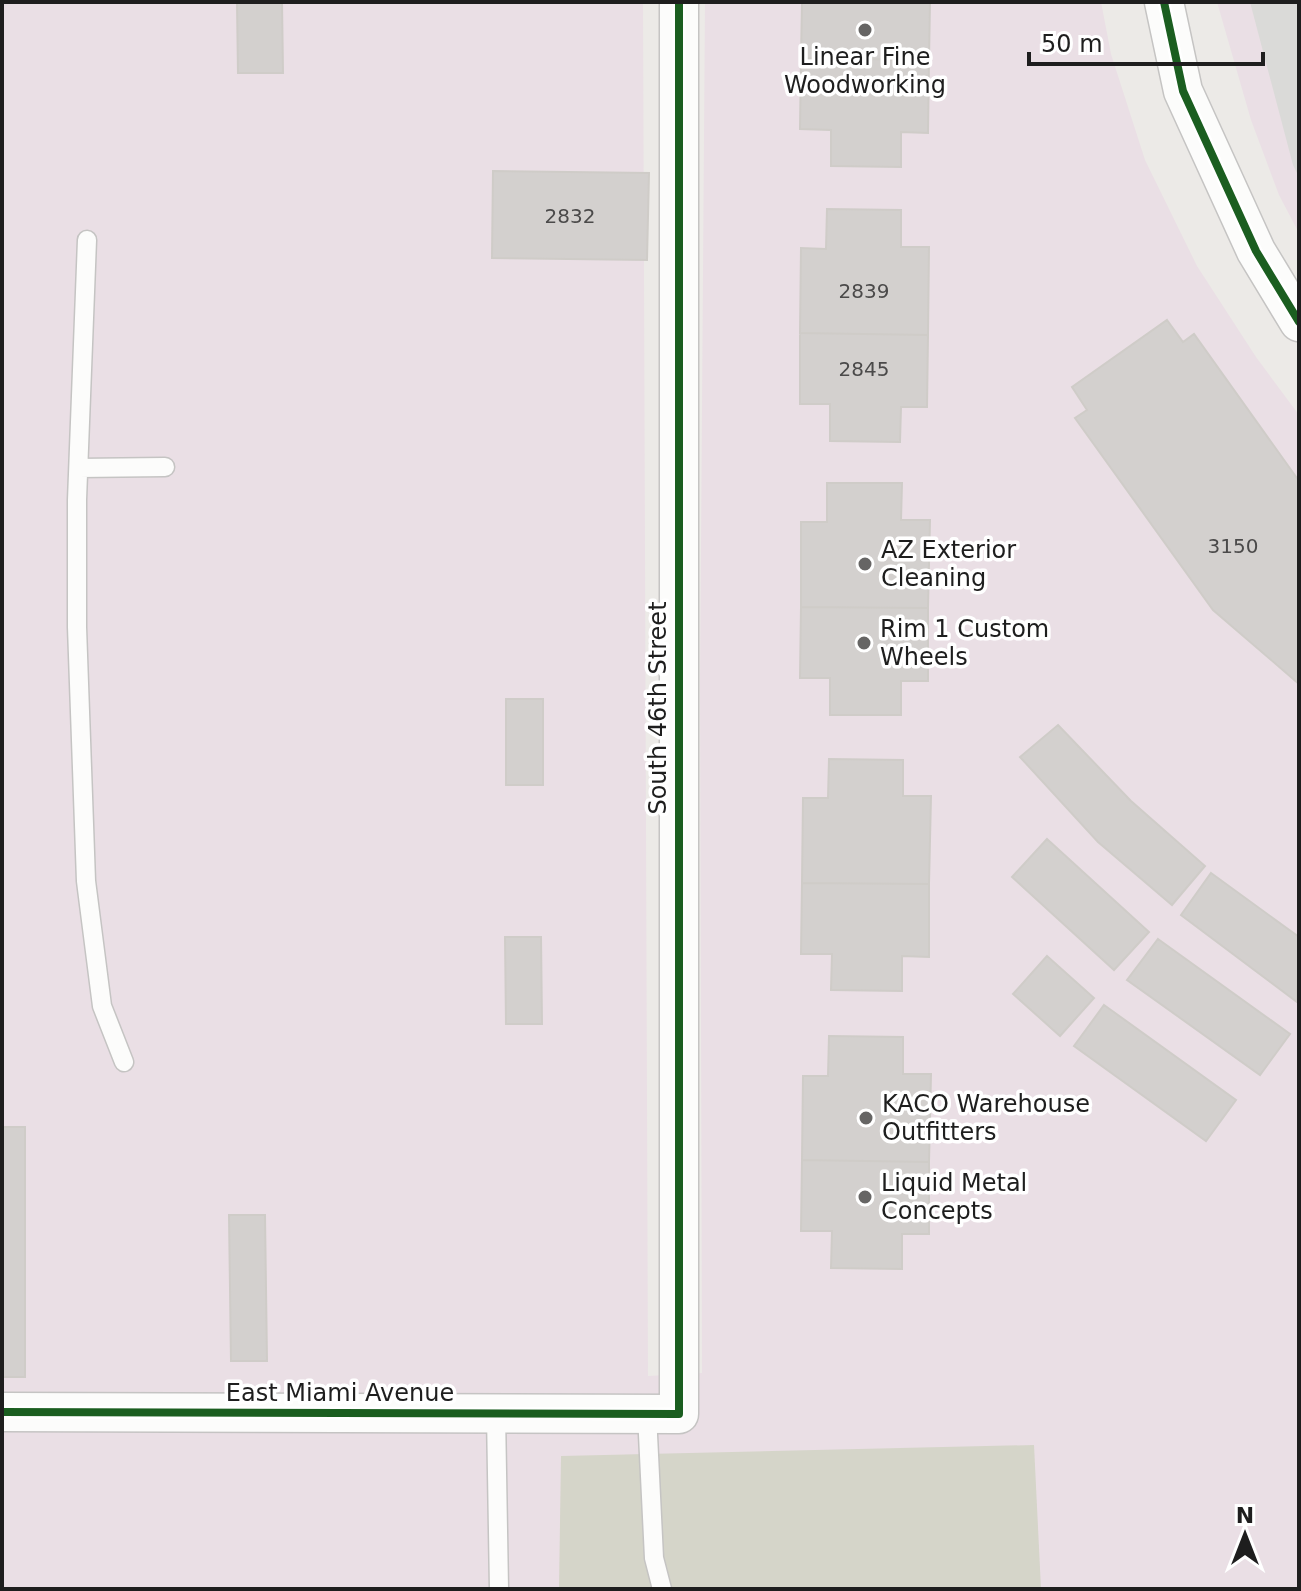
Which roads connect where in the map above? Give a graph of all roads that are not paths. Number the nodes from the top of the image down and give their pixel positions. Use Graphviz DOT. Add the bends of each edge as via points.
graph roads {
  1 [pos="679,2"];
  2 [pos="1164,2"];
  3 [pos="87,240"];
  4 [pos="1299,322"];
  5 [pos="165,467"];
  6 [pos="79,468"];
  7 [pos="124,1062"];
  8 [pos="2,1412"];
  9 [pos="496,1414"];
  10 [pos="663,1414"];
  11 [pos="499,1589"];
  12 [pos="662,1589"];
  1 -- 10 [label="street, South 46th Street"];
  2 -- 4 [label="street" via="1183,91 1256,251"];
  3 -- 6 [label="lane"];
  5 -- 6 [label="lane"];
  6 -- 7 [label="lane" via="77,627 86,881 102,1006"];
  8 -- 9 [label="street, East Miami Avenue"];
  9 -- 10 [label="street, East Miami Avenue"];
  9 -- 11 [label="lane"];
  10 -- 12 [label="lane" via="654,1558"];
}
